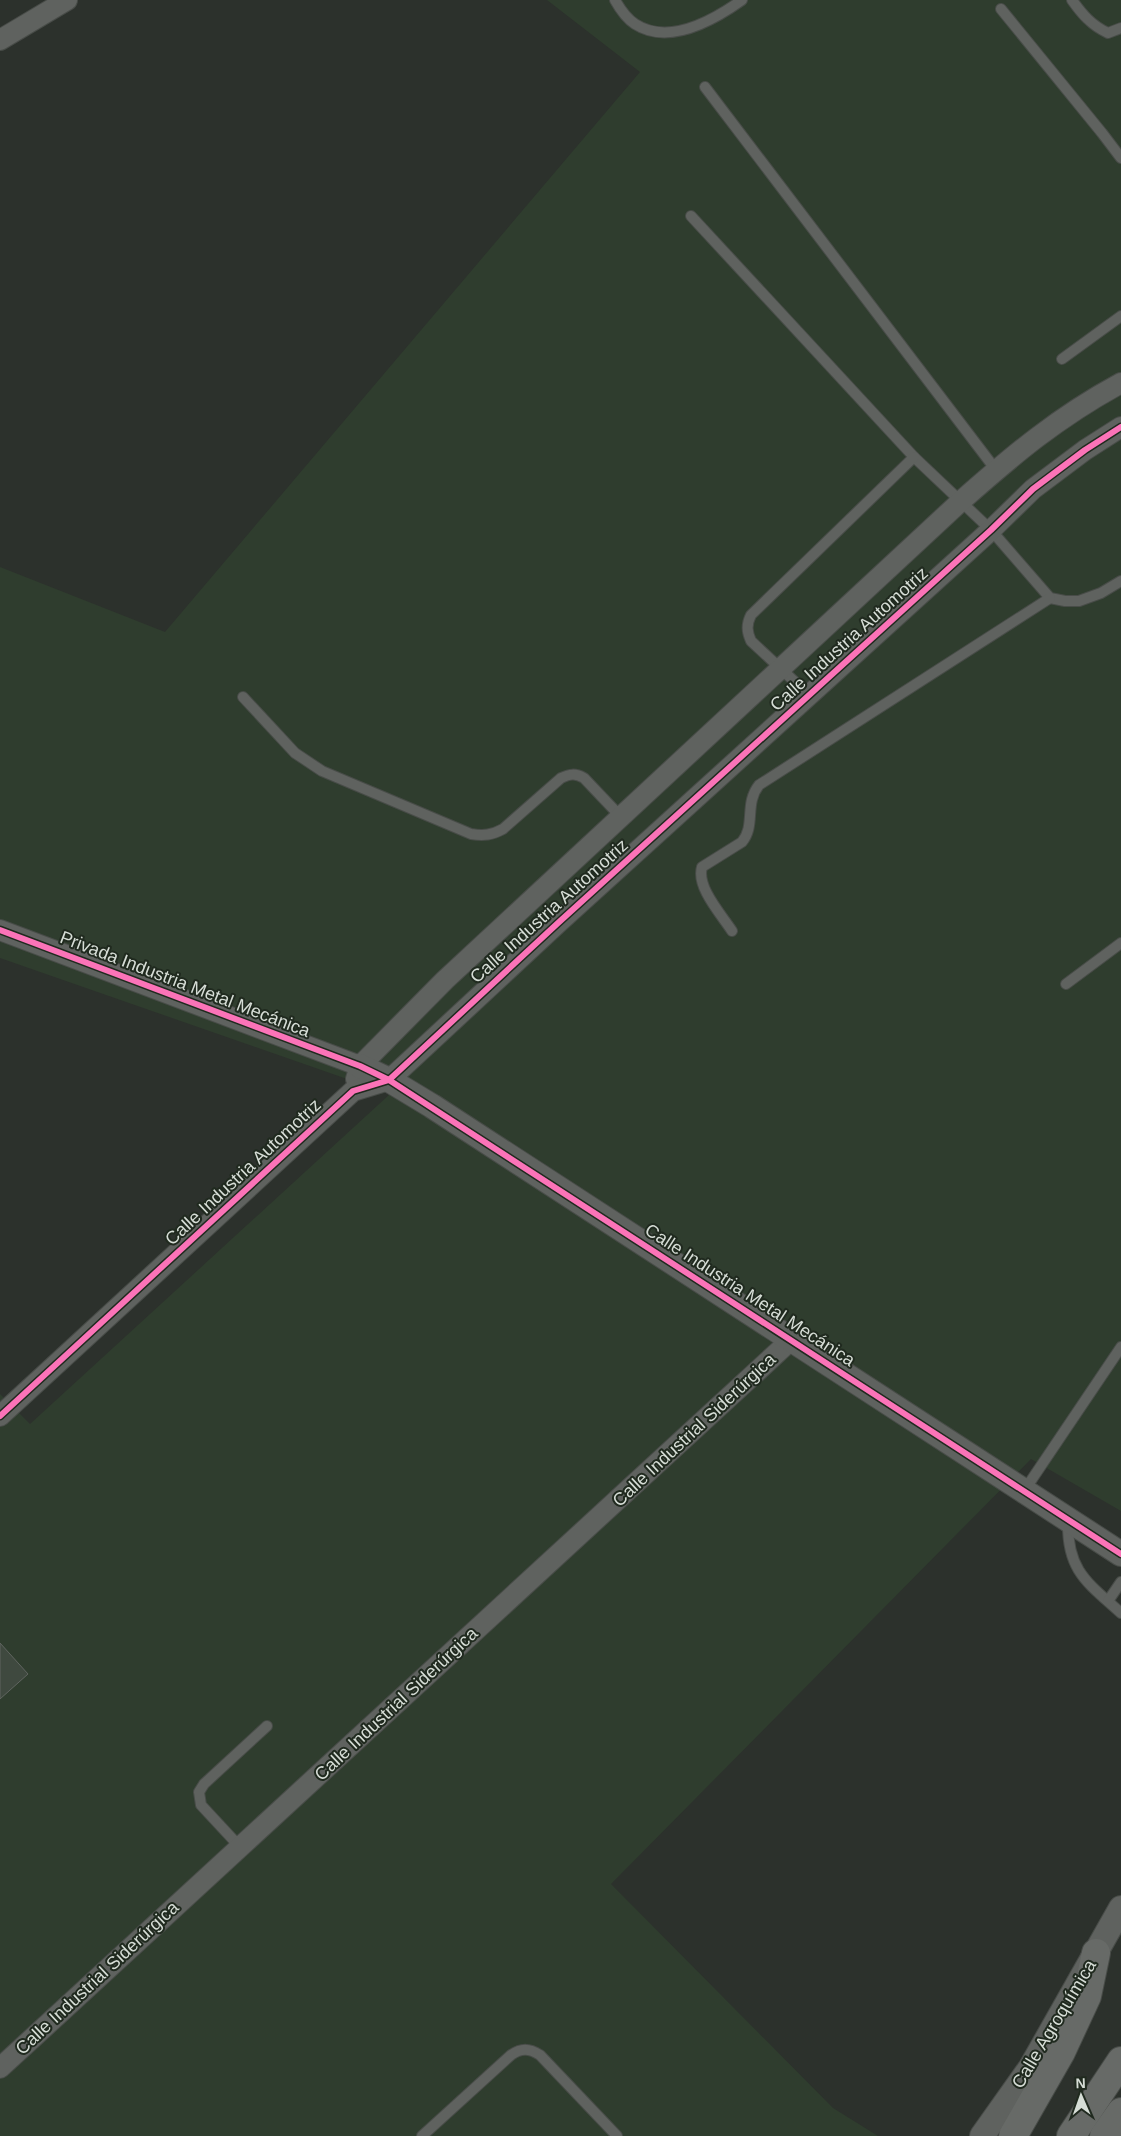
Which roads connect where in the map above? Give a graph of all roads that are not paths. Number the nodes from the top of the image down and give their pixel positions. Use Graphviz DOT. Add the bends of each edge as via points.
graph roads {
  1 [pos="67,0"];
  2 [pos="615,0"];
  3 [pos="742,0"];
  4 [pos="1072,0"];
  5 [pos="1001,9"];
  6 [pos="1121,28"];
  7 [pos="0,40"];
  8 [pos="705,87"];
  9 [pos="1121,158"];
  10 [pos="691,216"];
  11 [pos="1121,316"];
  12 [pos="1062,359"];
  13 [pos="1121,383"];
  14 [pos="1121,427"];
  15 [pos="914,457"];
  16 [pos="996,470"];
  17 [pos="960,502"];
  18 [pos="992,530"];
  19 [pos="1121,581"];
  20 [pos="1050,598"];
  21 [pos="781,669"];
  22 [pos="809,695"];
  23 [pos="243,697"];
  24 [pos="621,817"];
  25 [pos="0,930"];
  26 [pos="732,930"];
  27 [pos="1121,943"];
  28 [pos="1066,984"];
  29 [pos="360,1066"];
  30 [pos="388,1080"];
  31 [pos="353,1091"];
  32 [pos="791,1340"];
  33 [pos="1121,1347"];
  34 [pos="0,1416"];
  35 [pos="1023,1491"];
  36 [pos="1068,1520"];
  37 [pos="1121,1554"];
  38 [pos="1121,1582"];
  39 [pos="1108,1601"];
  40 [pos="1121,1613"];
  41 [pos="267,1726"];
  42 [pos="240,1847"];
  43 [pos="1121,1908"];
  44 [pos="1096,1953"];
  45 [pos="1121,2061"];
  46 [pos="0,2068"];
  47 [pos="1121,2112"];
  48 [pos="422,2136"];
  49 [pos="616,2136"];
  50 [pos="982,2136"];
  51 [pos="1013,2136"];
  52 [pos="1071,2136"];
  53 [pos="1104,2136"];
  1 -- 7 [label="street"];
  2 -- 3 [label="lane" via="635,24 658,32 672,32 701,24"];
  4 -- 6 [label="lane" via="1100,29 1108,33"];
  5 -- 9 [label="lane"];
  8 -- 16 [label="lane"];
  10 -- 15 [label="lane"];
  11 -- 12 [label="lane"];
  13 -- 16 [label="street, Calle Industria Automotriz" via="1060,419"];
  14 -- 18 [label="street, Calle Industria Automotriz" via="1033,489"];
  15 -- 17 [label="lane"];
  15 -- 21 [label="lane" via="751,615 747,628 751,642"];
  16 -- 17 [label="street, Calle Industria Automotriz"];
  17 -- 18 [label="lane"];
  17 -- 21 [label="street, Calle Industria Automotriz"];
  18 -- 20 [label="lane"];
  18 -- 22 [label="street, Calle Industria Automotriz"];
  19 -- 20 [label="lane" via="1079,601"];
  20 -- 26 [label="lane" via="759,785 751,799 747,836 702,867 700,874 701,883"];
  21 -- 22 [label="lane"];
  21 -- 24 [label="street, Calle Industria Automotriz"];
  22 -- 30 [label="street, Calle Industria Automotriz"];
  23 -- 24 [label="lane" via="295,753 316,768 471,834 492,835 503,829 569,774 584,778"];
  24 -- 29 [label="street, Calle Industria Automotriz" via="445,980"];
  25 -- 29 [label="street, Privada Industria Metal Mecánica"];
  27 -- 28 [label="lane"];
  29 -- 30 [label="street, Calle Industria Metal Mecánica"];
  29 -- 31 [label="street, Calle Industria Automotriz"];
  30 -- 31 [label="street, Calle Industria Automotriz"];
  30 -- 32 [label="street, Calle Industria Metal Mecánica"];
  31 -- 34 [label="street, Calle Industria Automotriz"];
  32 -- 35 [label="street, Calle Industria Metal Mecánica"];
  32 -- 42 [label="street, Calle Industrial Siderúrgica"];
  33 -- 35 [label="lane"];
  35 -- 36 [label="street, Calle Industria Metal Mecánica"];
  36 -- 37 [label="street, Calle Industria Metal Mecánica"];
  36 -- 39 [label="lane" via="1067,1540 1074,1564"];
  38 -- 39 [label="lane"];
  39 -- 40 [label="lane"];
  41 -- 42 [label="lane" via="199,1792 201,1805"];
  42 -- 46 [label="street, Calle Industrial Siderúrgica"];
  43 -- 44 [label="street, Calle Agroquímica"];
  44 -- 50 [label="street, Calle Agroquímica" via="1030,2067"];
  44 -- 51 [label="highway" via="1087,1996 1061,2052"];
  45 -- 52 [label="highway"];
  47 -- 53 [label="highway"];
  48 -- 49 [label="lane" via="511,2055 524,2049 540,2055"];
}
